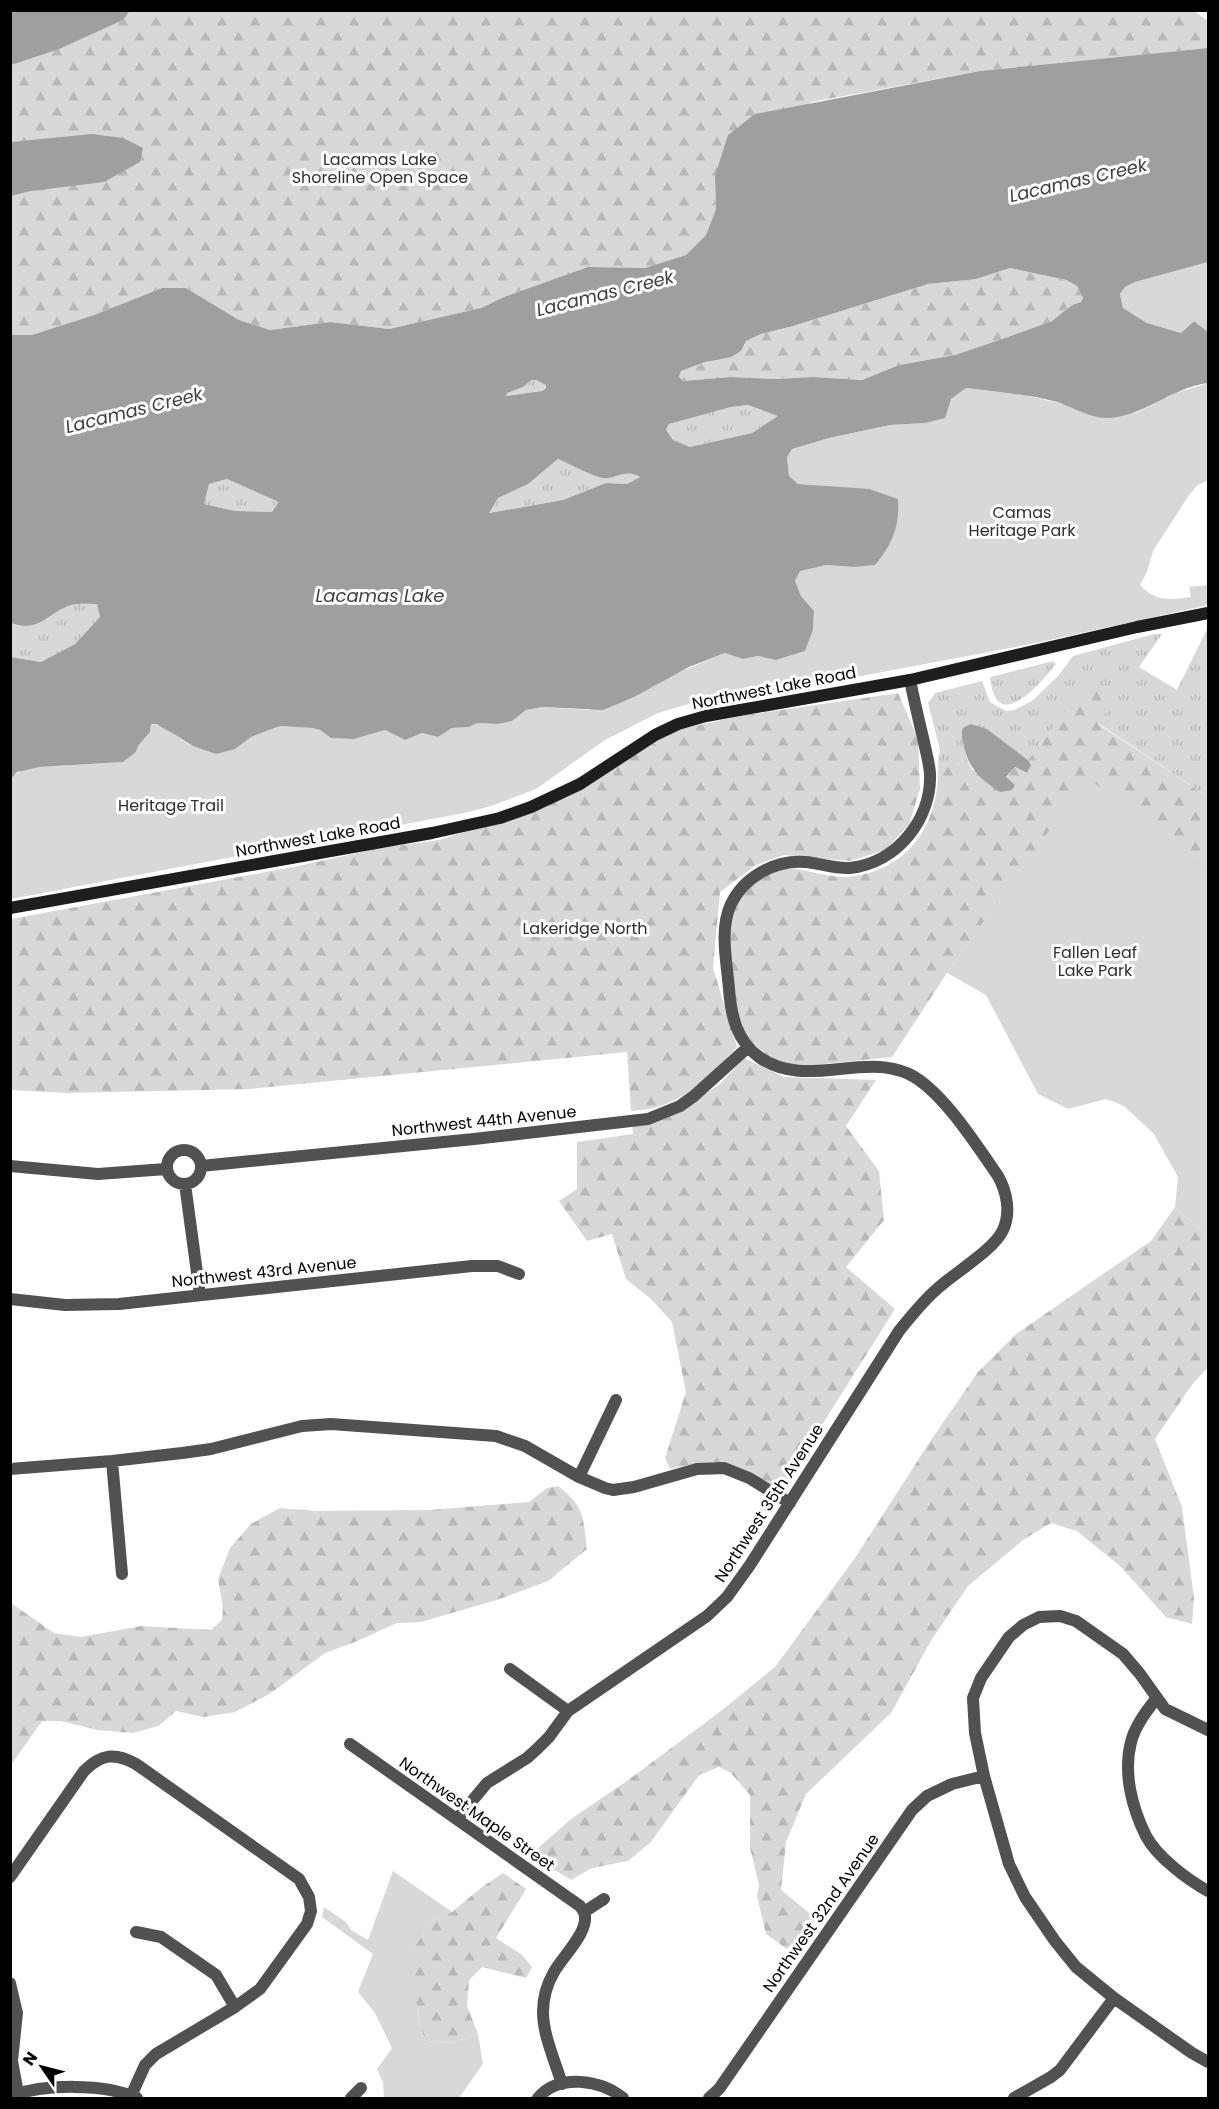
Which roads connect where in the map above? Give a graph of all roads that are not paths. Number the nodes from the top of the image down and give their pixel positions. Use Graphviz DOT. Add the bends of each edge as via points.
graph roads {
  1 [pos="1209,613"];
  2 [pos="910,680"];
  3 [pos="10,908"];
  4 [pos="747,1048"];
  5 [pos="10,1166"];
  6 [pos="201,1166"];
  7 [pos="166,1168"];
  8 [pos="185,1184"];
  9 [pos="519,1274"];
  10 [pos="200,1295"];
  11 [pos="10,1299"];
  12 [pos="616,1400"];
  13 [pos="112,1461"];
  14 [pos="10,1469"];
  15 [pos="579,1477"];
  16 [pos="790,1503"];
  17 [pos="122,1574"];
  18 [pos="510,1669"];
  19 [pos="1157,1698"];
  20 [pos="568,1711"];
  21 [pos="1209,1730"];
  22 [pos="350,1744"];
  23 [pos="984,1776"];
  24 [pos="457,1818"];
  25 [pos="10,1877"];
  26 [pos="1209,1891"];
  27 [pos="604,1899"];
  28 [pos="584,1912"];
  29 [pos="136,1932"];
  30 [pos="10,1983"];
  31 [pos="1114,1998"];
  32 [pos="235,2007"];
  33 [pos="1209,2062"];
  34 [pos="562,2084"];
  35 [pos="361,2088"];
  36 [pos="14,2094"];
  37 [pos="1031,2095"];
  38 [pos="134,2097"];
  39 [pos="351,2098"];
  40 [pos="538,2098"];
  41 [pos="623,2098"];
  42 [pos="709,2098"];
  43 [pos="1014,2098"];
  1 -- 2 [label="main road, Northwest Lake Road"];
  2 -- 3 [label="main road, Northwest Lake Road" via="678,724 560,794 500,818"];
  2 -- 4 [label="street" via="930,774 927,801 913,831 895,849 862,865 842,868 799,862 769,868 739,890 730,907 724,925 729,995 737,1030"];
  4 -- 6 [label="street, Northwest 44th Avenue" via="694,1096 648,1119"];
  4 -- 16 [label="street, Northwest 35th Avenue" via="783,1069 806,1072 879,1067 918,1080 942,1100 998,1176 1006,1193 1004,1230 927,1298 899,1331"];
  5 -- 7 [label="street" via="98,1174"];
  6 -- 7 [label="street" via="196,1155 184,1150 171,1155"];
  6 -- 8 [label="street" via="194,1182"];
  7 -- 8 [label="street" via="171,1179"];
  8 -- 10 [label="street"];
  9 -- 10 [label="street, Northwest 43rd Avenue" via="498,1266 472,1266"];
  10 -- 11 [label="street, Northwest 43rd Avenue" via="92,1305"];
  12 -- 15 [label="street"];
  13 -- 14 [label="street"];
  13 -- 15 [label="street" via="211,1449 302,1426 331,1424 496,1436 525,1446"];
  13 -- 17 [label="street"];
  15 -- 16 [label="street" via="605,1488 622,1489 697,1469 723,1468 749,1478"];
  16 -- 20 [label="street, Northwest 35th Avenue" via="743,1575 707,1616"];
  18 -- 20 [label="street"];
  19 -- 21 [label="street" via="1165,1710"];
  19 -- 23 [label="street" via="1124,1654 1076,1621 1060,1616 1039,1617 1010,1637 981,1678 973,1698"];
  19 -- 26 [label="street" via="1131,1740 1127,1762 1130,1790 1147,1838 1185,1878"];
  20 -- 24 [label="street, Northwest 35th Avenue" via="537,1749 487,1784"];
  22 -- 24 [label="street, Northwest Maple Street"];
  23 -- 31 [label="street" via="1009,1864 1024,1897 1076,1967"];
  23 -- 42 [label="street, Northwest 32nd Avenue" via="952,1784 927,1796 912,1810"];
  24 -- 28 [label="street, Northwest Maple Street"];
  25 -- 32 [label="street" via="84,1771 104,1758 124,1757 299,1880 309,1897 311,1911 307,1924 260,1989"];
  27 -- 28 [label="street"];
  28 -- 34 [label="street" via="586,1924 555,1970 544,1999 544,2025"];
  29 -- 32 [label="street" via="161,1937 216,1975"];
  30 -- 36 [label="street" via="17,2013 12,2061"];
  31 -- 33 [label="street"];
  31 -- 37 [label="street" via="1060,2070"];
  32 -- 38 [label="street" via="156,2054 145,2065"];
  34 -- 40 [label="street"];
  34 -- 41 [label="street" via="582,2081"];
  35 -- 39 [label="street"];
  36 -- 38 [label="street" via="81,2087"];
  37 -- 43 [label="street"];
}
